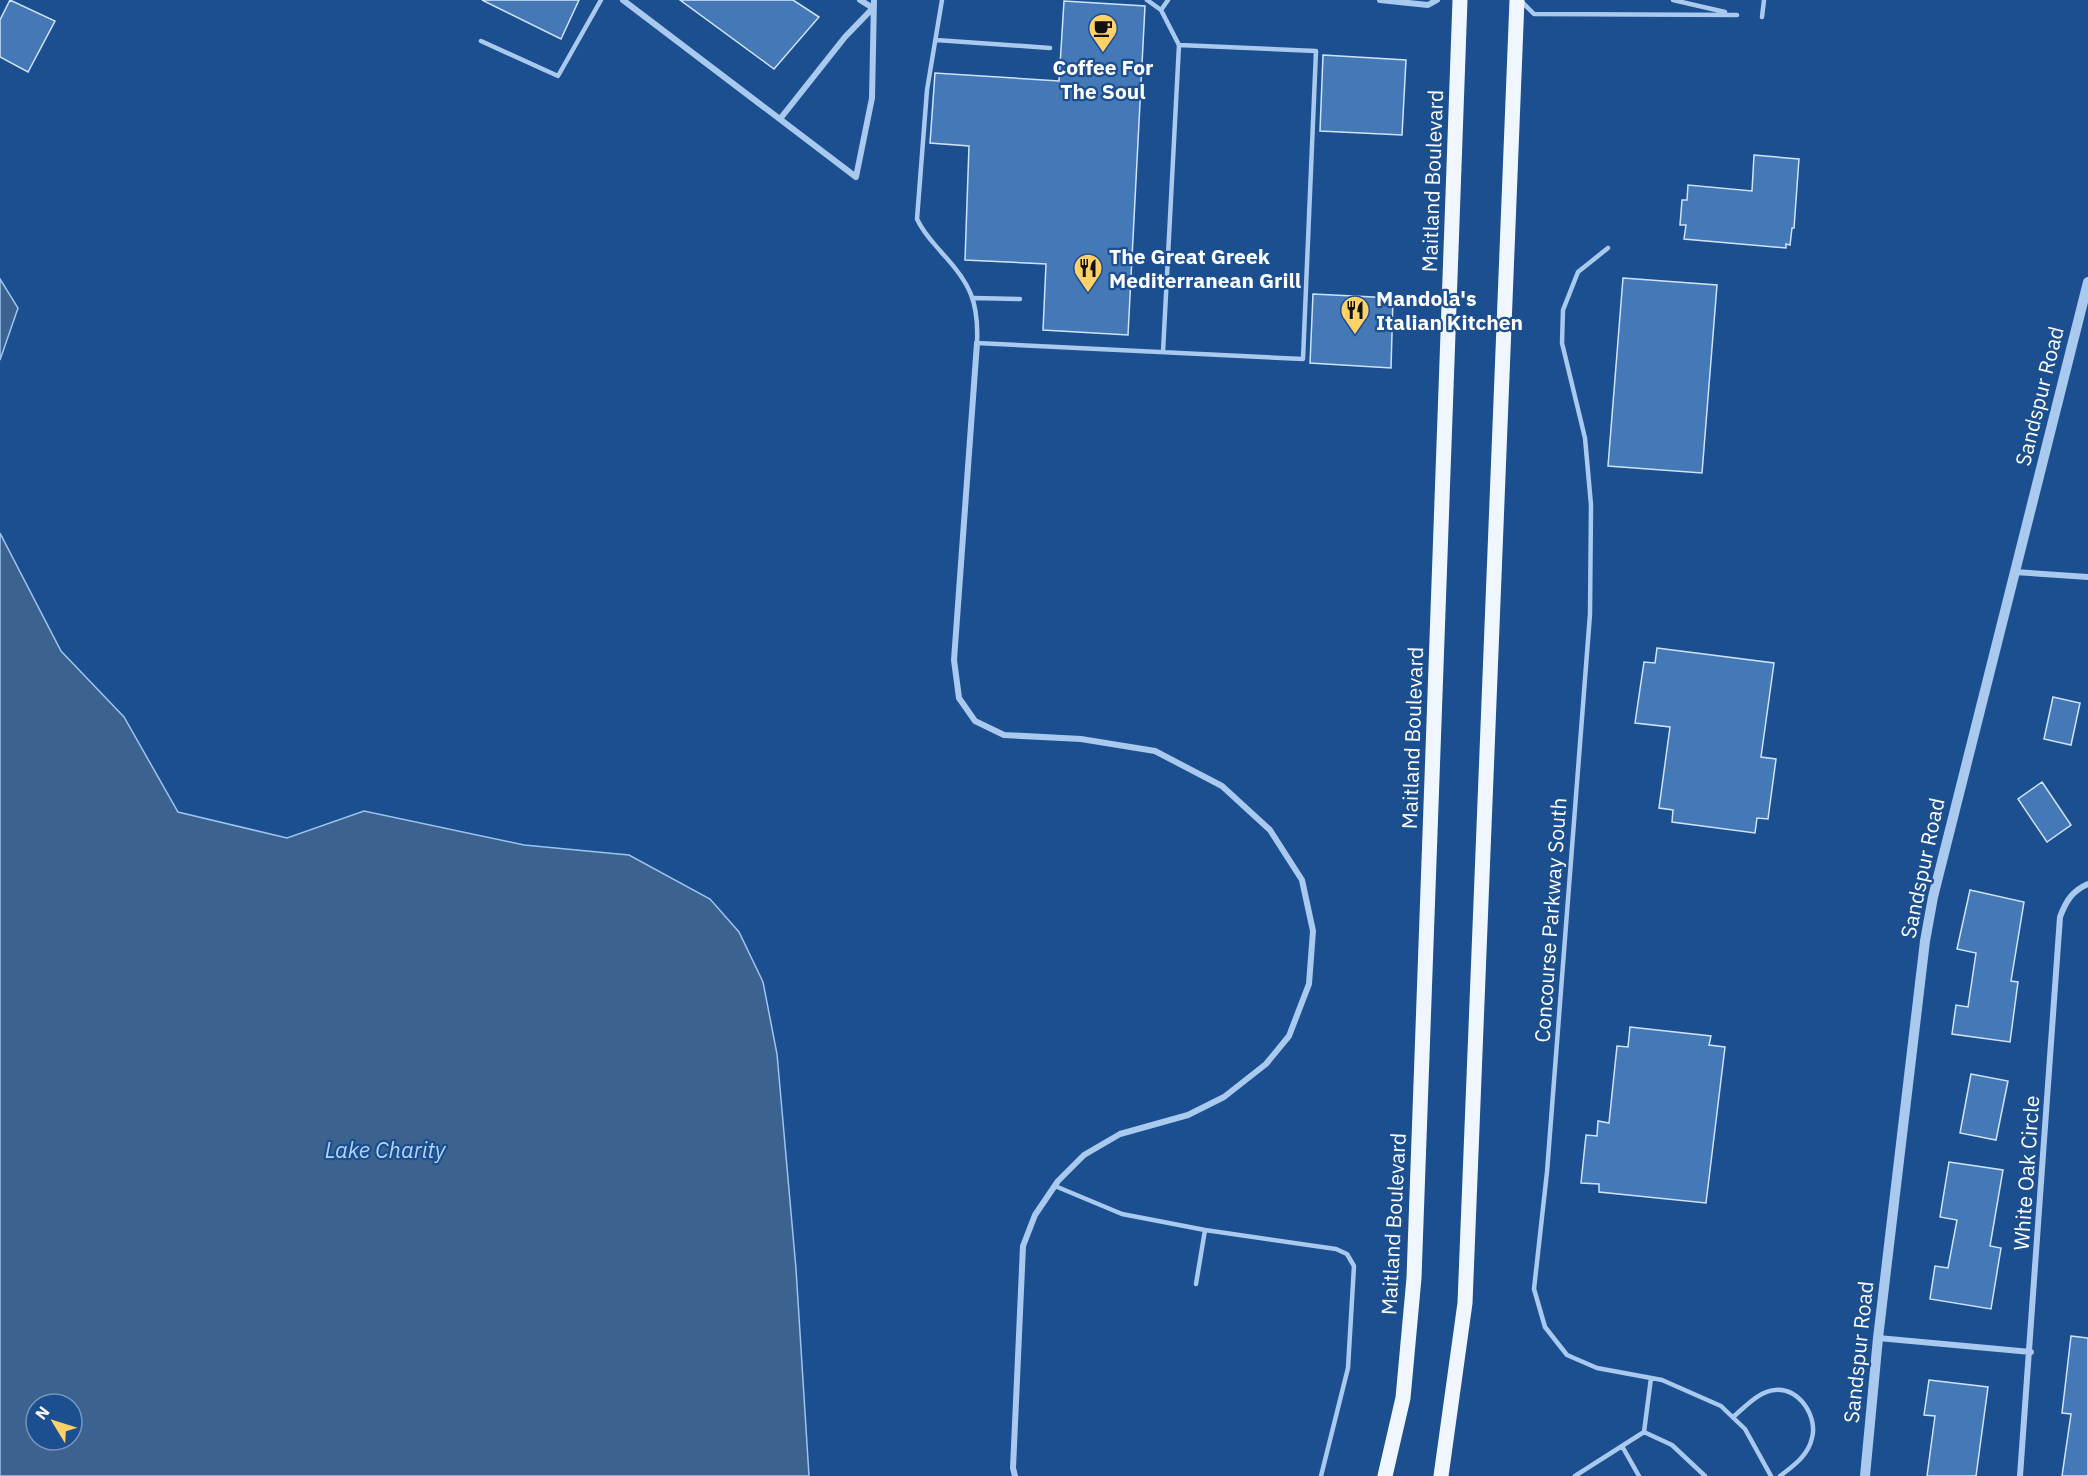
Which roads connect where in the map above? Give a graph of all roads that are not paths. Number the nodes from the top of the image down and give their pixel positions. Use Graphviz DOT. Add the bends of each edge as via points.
graph roads {
  1 [pos="601,0"];
  2 [pos="623,0"];
  3 [pos="860,0"];
  4 [pos="874,0"];
  5 [pos="942,0"];
  6 [pos="1147,0"];
  7 [pos="1168,0"];
  8 [pos="1380,0"];
  9 [pos="1437,0"];
  10 [pos="1460,0"];
  11 [pos="1518,0"];
  12 [pos="1673,0"];
  13 [pos="1764,0"];
  14 [pos="873,8"];
  15 [pos="1161,10"];
  16 [pos="1762,18"];
  17 [pos="936,40"];
  18 [pos="481,41"];
  19 [pos="1179,45"];
  20 [pos="1050,48"];
  21 [pos="780,119"];
  22 [pos="1608,248"];
  23 [pos="2088,282"];
  24 [pos="974,297"];
  25 [pos="1020,299"];
  26 [pos="977,343"];
  27 [pos="1163,352"];
  28 [pos="2014,572"];
  29 [pos="2088,577"];
  30 [pos="2088,884"];
  31 [pos="1055,1186"];
  32 [pos="1205,1230"];
  33 [pos="1196,1284"];
  34 [pos="1878,1338"];
  35 [pos="2031,1352"];
  36 [pos="1651,1378"];
  37 [pos="1733,1417"];
  38 [pos="1644,1432"];
  39 [pos="1622,1446"];
  40 [pos="1015,1476"];
  41 [pos="1321,1476"];
  42 [pos="1385,1476"];
  43 [pos="1441,1476"];
  44 [pos="1575,1476"];
  45 [pos="1639,1476"];
  46 [pos="1706,1476"];
  47 [pos="1771,1476"];
  48 [pos="1779,1476"];
  49 [pos="1865,1476"];
  50 [pos="2020,1476"];
  1 -- 18 [label="lane" via="558,76"];
  2 -- 21 [label="street"];
  3 -- 14 [label="street"];
  4 -- 14 [label="street"];
  5 -- 17 [label="lane"];
  6 -- 15 [label="lane"];
  7 -- 15 [label="lane"];
  8 -- 9 [label="street" via="1428,5"];
  10 -- 42 [label="main road, Maitland Boulevard" via="1414,1278 1403,1398"];
  11 -- 12 [label="lane" via="1534,14 1737,15"];
  11 -- 43 [label="main road" via="1465,1304"];
  13 -- 16 [label="lane"];
  14 -- 21 [label="street"];
  14 -- 21 [label="street" via="872,98 856,177"];
  15 -- 19 [label="lane"];
  17 -- 20 [label="lane"];
  17 -- 24 [label="lane" via="927,90 917,219 924,235 964,279"];
  19 -- 27 [label="lane"];
  19 -- 27 [label="lane" via="1316,51 1303,359"];
  22 -- 36 [label="lane, Concourse Parkway South" via="1578,272 1563,310 1563,343 1585,438 1589,483 1590,614 1547,1172 1534,1289 1545,1327 1567,1355 1597,1368"];
  23 -- 28 [label="street, Sandspur Road"];
  24 -- 25 [label="lane"];
  24 -- 26 [label="lane"];
  26 -- 27 [label="lane"];
  26 -- 31 [label="street" via="954,660 959,698 975,721 1004,735 1081,739 1155,751 1222,786 1270,830 1302,880 1313,931 1309,984 1289,1036 1266,1064 1224,1096 1188,1115 1120,1134 1084,1155"];
  28 -- 29 [label="street"];
  28 -- 34 [label="street, Sandspur Road" via="1931,908"];
  30 -- 35 [label="street, White Oak Circle" via="2066,901 2060,917"];
  31 -- 32 [label="lane" via="1122,1214"];
  31 -- 40 [label="street" via="1035,1215 1023,1246"];
  32 -- 33 [label="lane"];
  32 -- 41 [label="lane" via="1336,1249 1352,1259 1348,1368"];
  34 -- 35 [label="street"];
  34 -- 49 [label="street, Sandspur Road"];
  35 -- 50 [label="street, White Oak Circle"];
  36 -- 37 [label="lane, Concourse Parkway South" via="1721,1406"];
  36 -- 38 [label="lane"];
  37 -- 47 [label="lane, Concourse Parkway South" via="1745,1429"];
  37 -- 48 [label="lane" via="1760,1395 1776,1389 1791,1392 1803,1401 1813,1438 1800,1462"];
  38 -- 39 [label="lane"];
  38 -- 46 [label="lane" via="1672,1445"];
  39 -- 44 [label="lane"];
  39 -- 45 [label="lane"];
}
